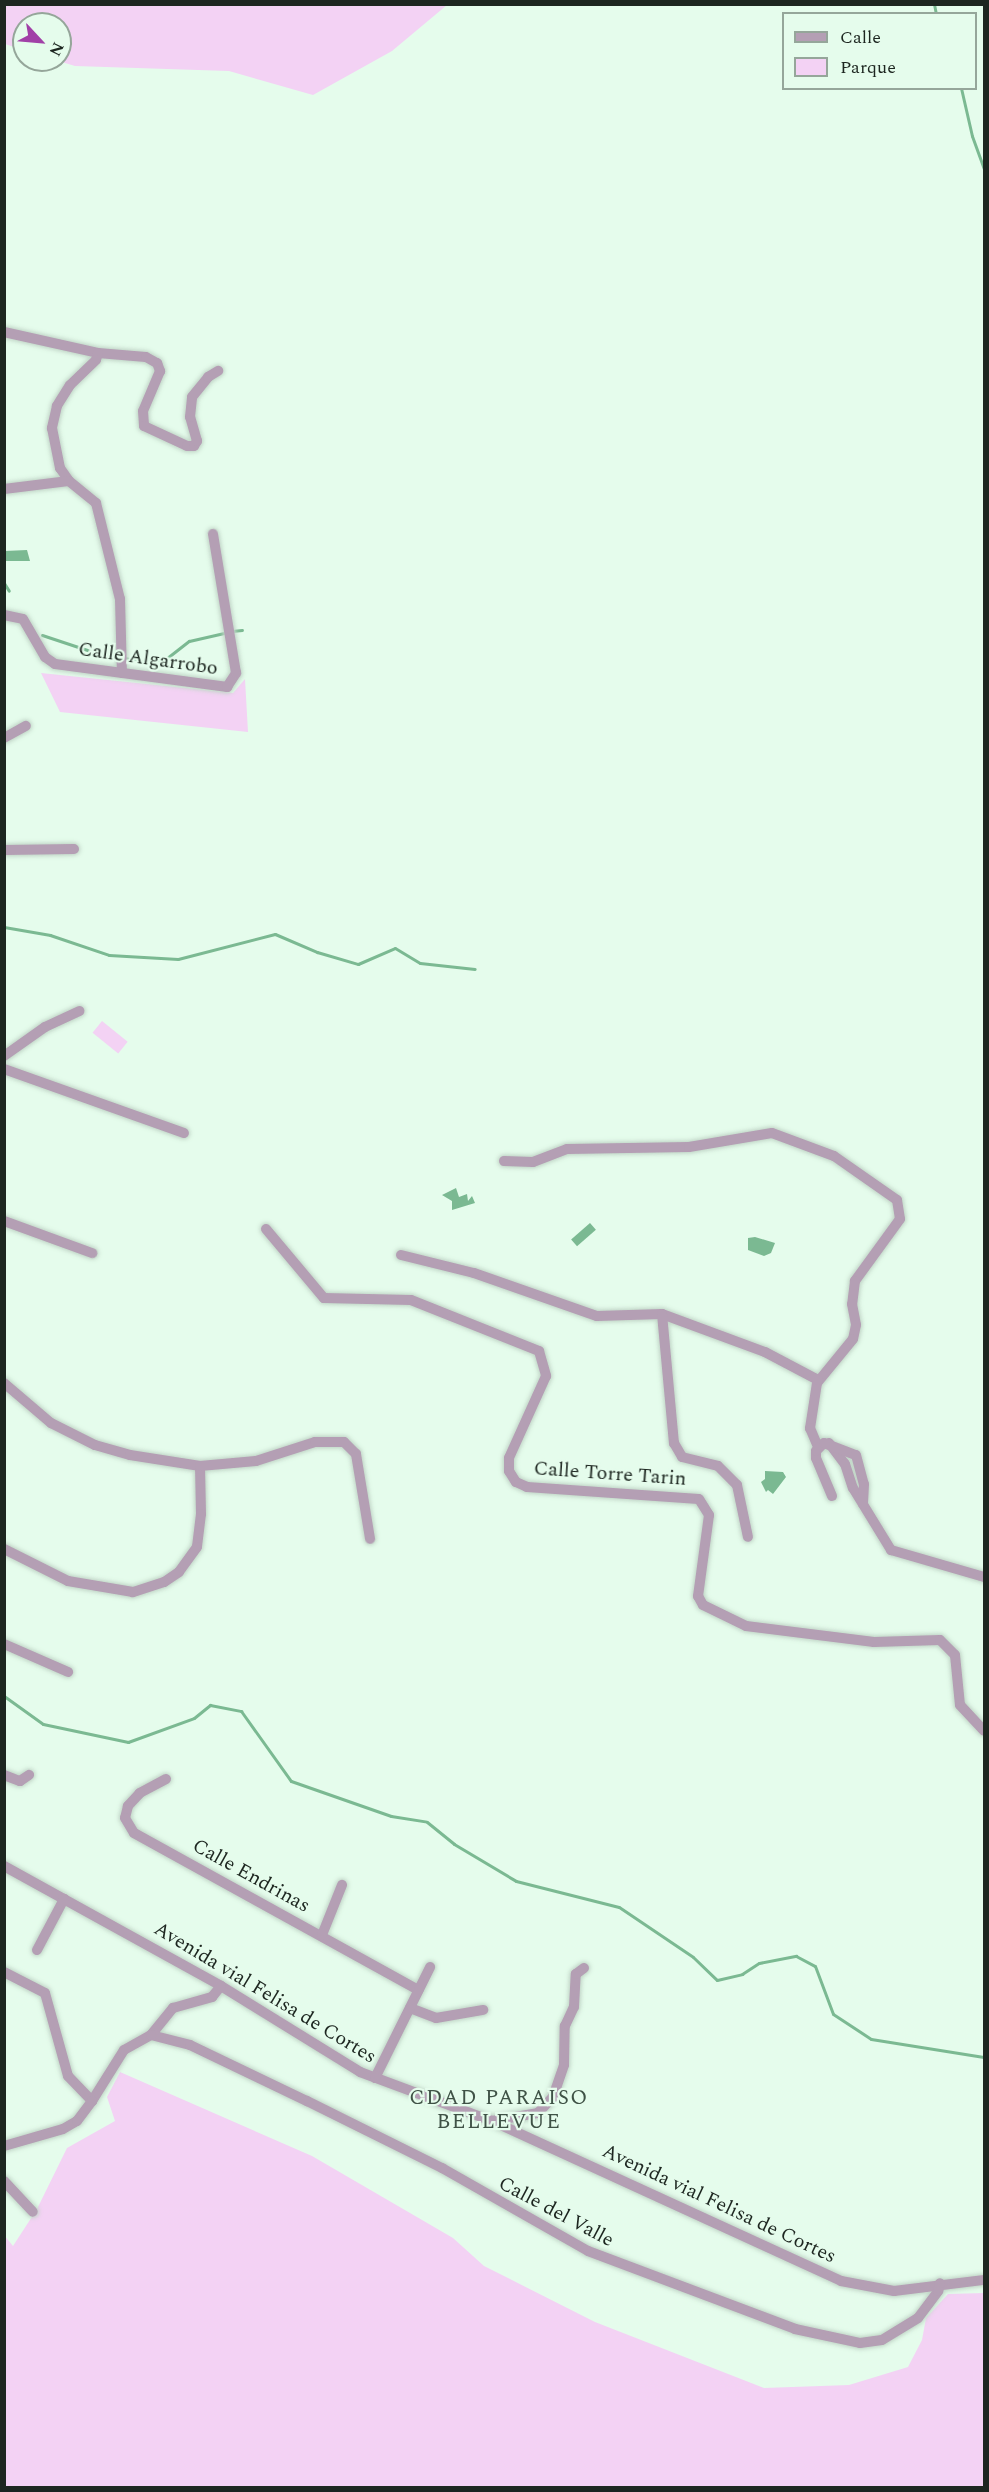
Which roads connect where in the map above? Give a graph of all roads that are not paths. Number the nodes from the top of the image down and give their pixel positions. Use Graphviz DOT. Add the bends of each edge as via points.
graph roads {
  1 [pos="4,332"];
  2 [pos="98,353"];
  3 [pos="218,371"];
  4 [pos="69,482"];
  5 [pos="4,489"];
  6 [pos="213,534"];
  7 [pos="4,615"];
  8 [pos="122,670"];
  9 [pos="26,726"];
  10 [pos="4,738"];
  11 [pos="74,849"];
  12 [pos="4,850"];
  13 [pos="80,1011"];
  14 [pos="4,1056"];
  15 [pos="4,1069"];
  16 [pos="184,1133"];
  17 [pos="504,1161"];
  18 [pos="4,1221"];
  19 [pos="266,1229"];
  20 [pos="92,1253"];
  21 [pos="401,1255"];
  22 [pos="662,1314"];
  23 [pos="818,1380"];
  24 [pos="4,1383"];
  25 [pos="818,1448"];
  26 [pos="200,1466"];
  27 [pos="832,1496"];
  28 [pos="748,1537"];
  29 [pos="370,1539"];
  30 [pos="4,1549"];
  31 [pos="984,1577"];
  32 [pos="4,1644"];
  33 [pos="68,1672"];
  34 [pos="984,1731"];
  35 [pos="4,1775"];
  36 [pos="29,1775"];
  37 [pos="166,1779"];
  38 [pos="4,1866"];
  39 [pos="342,1885"];
  40 [pos="64,1899"];
  41 [pos="322,1935"];
  42 [pos="37,1950"];
  43 [pos="429,1966"];
  44 [pos="584,1968"];
  45 [pos="4,1972"];
  46 [pos="221,1986"];
  47 [pos="418,1990"];
  48 [pos="410,2008"];
  49 [pos="483,2010"];
  50 [pos="151,2036"];
  51 [pos="375,2079"];
  52 [pos="92,2101"];
  53 [pos="492,2121"];
  54 [pos="4,2146"];
  55 [pos="4,2181"];
  56 [pos="33,2212"];
  57 [pos="984,2280"];
  58 [pos="940,2283"];
  1 -- 2 [label="street"];
  2 -- 3 [label="street" via="132,353 157,363 158,379 141,420 147,430 187,446 194,446 197,441 190,417 192,397 208,376"];
  2 -- 4 [label="street" via="57,406 52,428 60,468"];
  4 -- 5 [label="street"];
  4 -- 8 [label="street" via="96,503 120,599"];
  6 -- 8 [label="street, Calle Algarrobo" via="236,678 227,687"];
  7 -- 8 [label="street, Calle Algarrobo" via="23,619 50,662"];
  9 -- 10 [label="street"];
  11 -- 12 [label="street"];
  13 -- 14 [label="street" via="45,1027"];
  15 -- 16 [label="street"];
  17 -- 23 [label="street" via="533,1162 567,1149 690,1147 772,1133 834,1156 870,1180 897,1200 900,1219 855,1281 853,1339"];
  18 -- 20 [label="street"];
  19 -- 34 [label="street, Calle Torre Tarin" via="324,1298 411,1300 539,1351 546,1376 509,1458 508,1471 516,1482 527,1487 699,1499 710,1515 698,1596 703,1605 746,1626 874,1642 940,1640 955,1655 960,1705"];
  21 -- 22 [label="street" via="474,1273 597,1316"];
  22 -- 23 [label="street" via="765,1353"];
  22 -- 28 [label="street" via="674,1443 682,1457 718,1466 737,1485"];
  23 -- 25 [label="street" via="810,1428"];
  24 -- 26 [label="street" via="51,1423 95,1445"];
  25 -- 27 [label="street" via="816,1458"];
  25 -- 31 [label="street" via="829,1443 845,1464 891,1550"];
  26 -- 29 [label="street" via="256,1461 315,1442 344,1442 356,1454"];
  26 -- 30 [label="street" via="197,1547 179,1572 164,1582 133,1592 84,1586 50,1574"];
  32 -- 33 [label="street"];
  35 -- 36 [label="street" via="20,1781"];
  37 -- 41 [label="street, Calle Endrinas" via="140,1793 128,1806 124,1818 130,1830"];
  38 -- 40 [label="street, Avenida vial Felisa de Cortes"];
  39 -- 41 [label="street"];
  40 -- 42 [label="street"];
  40 -- 46 [label="street, Avenida vial Felisa de Cortes"];
  41 -- 47 [label="street, Calle Endrinas"];
  43 -- 47 [label="street"];
  44 -- 53 [label="street" via="576,1974 574,2007 565,2026 564,2066 553,2097 538,2113"];
  45 -- 52 [label="street" via="45,1993 68,2076"];
  46 -- 50 [label="street" via="212,1996 173,2008"];
  46 -- 51 [label="street, Avenida vial Felisa de Cortes"];
  47 -- 48 [label="street"];
  48 -- 49 [label="street" via="436,2018"];
  48 -- 51 [label="street"];
  50 -- 52 [label="street" via="134,2042 119,2055"];
  50 -- 58 [label="street, Calle del Valle" via="190,2045 307,2101 442,2168 523,2218 588,2251 795,2329 860,2343 882,2340 918,2318"];
  51 -- 53 [label="street, Avenida vial Felisa de Cortes"];
  52 -- 54 [label="street" via="77,2121 63,2129"];
  53 -- 58 [label="street, Avenida vial Felisa de Cortes" via="841,2281 894,2291"];
  55 -- 56 [label="street"];
  57 -- 58 [label="street, Avenida vial Felisa de Cortes"];
}
